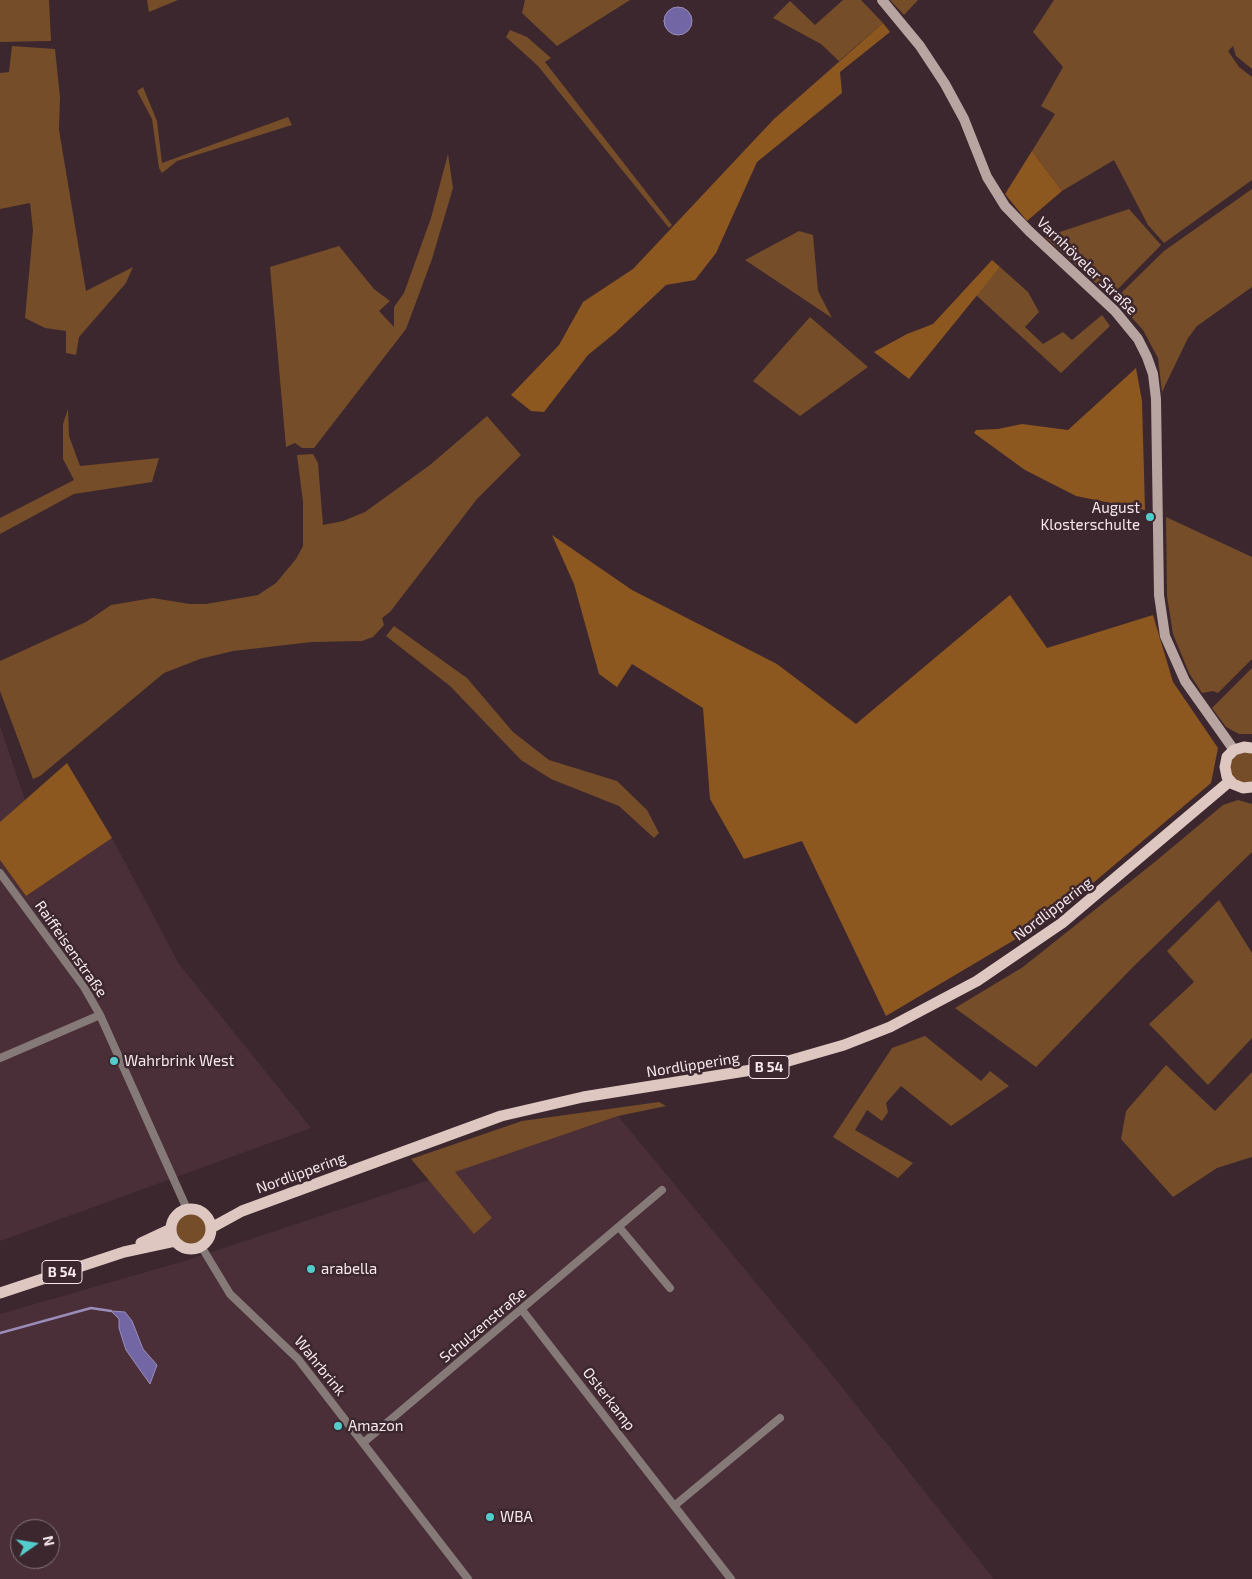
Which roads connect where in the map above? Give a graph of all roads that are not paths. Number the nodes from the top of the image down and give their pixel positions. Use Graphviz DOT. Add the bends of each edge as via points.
graph roads {
  1 [pos="882,0"];
  2 [pos="1252,748"];
  3 [pos="1234,750"];
  4 [pos="1230,781"];
  5 [pos="1252,787"];
  6 [pos="0,873"];
  7 [pos="100,1015"];
  8 [pos="0,1058"];
  9 [pos="662,1190"];
  10 [pos="187,1209"];
  11 [pos="242,1211"];
  12 [pos="207,1216"];
  13 [pos="619,1226"];
  14 [pos="212,1228"];
  15 [pos="171,1229"];
  16 [pos="175,1240"];
  17 [pos="201,1246"];
  18 [pos="124,1252"];
  19 [pos="670,1288"];
  20 [pos="0,1293"];
  21 [pos="522,1310"];
  22 [pos="780,1418"];
  23 [pos="363,1443"];
  24 [pos="674,1506"];
  25 [pos="468,1579"];
  26 [pos="731,1579"];
  1 -- 3 [label="street, Varnhöveler Straße" via="916,40 945,84 964,119 987,177 1005,206 1115,311 1138,339 1147,356 1156,399 1159,595 1165,636 1185,681"];
  2 -- 3 [label="main road"];
  3 -- 4 [label="main road" via="1224,767"];
  4 -- 5 [label="main road" via="1238,787"];
  4 -- 11 [label="main road, Nordlippering / B 54" via="1062,923 977,981 890,1026 835,1048 764,1068 575,1099 501,1116"];
  6 -- 7 [label="street, Raiffeisenstraße" via="84,986"];
  7 -- 8 [label="street"];
  7 -- 10 [label="street, Raiffeisenstraße"];
  9 -- 13 [label="street, Schulzenstraße"];
  10 -- 12 [label="main road" via="200,1210"];
  10 -- 15 [label="main road" via="176,1215"];
  11 -- 12 [label="main road, Nordlippering / B 54"];
  11 -- 14 [label="main road, Nordlippering / B 54"];
  12 -- 14 [label="main road"];
  13 -- 19 [label="street"];
  13 -- 21 [label="street, Schulzenstraße"];
  14 -- 17 [label="main road" via="208,1240"];
  15 -- 16 [label="main road"];
  15 -- 18 [label="main road, B 54"];
  16 -- 17 [label="main road" via="188,1249"];
  16 -- 18 [label="main road, B 54"];
  17 -- 23 [label="street, Wahrbrink" via="230,1294 292,1352"];
  18 -- 20 [label="main road, B 54"];
  21 -- 23 [label="street, Schulzenstraße"];
  21 -- 24 [label="street, Osterkamp"];
  22 -- 24 [label="street"];
  23 -- 25 [label="street, Wahrbrink"];
  24 -- 26 [label="street, Osterkamp"];
}
